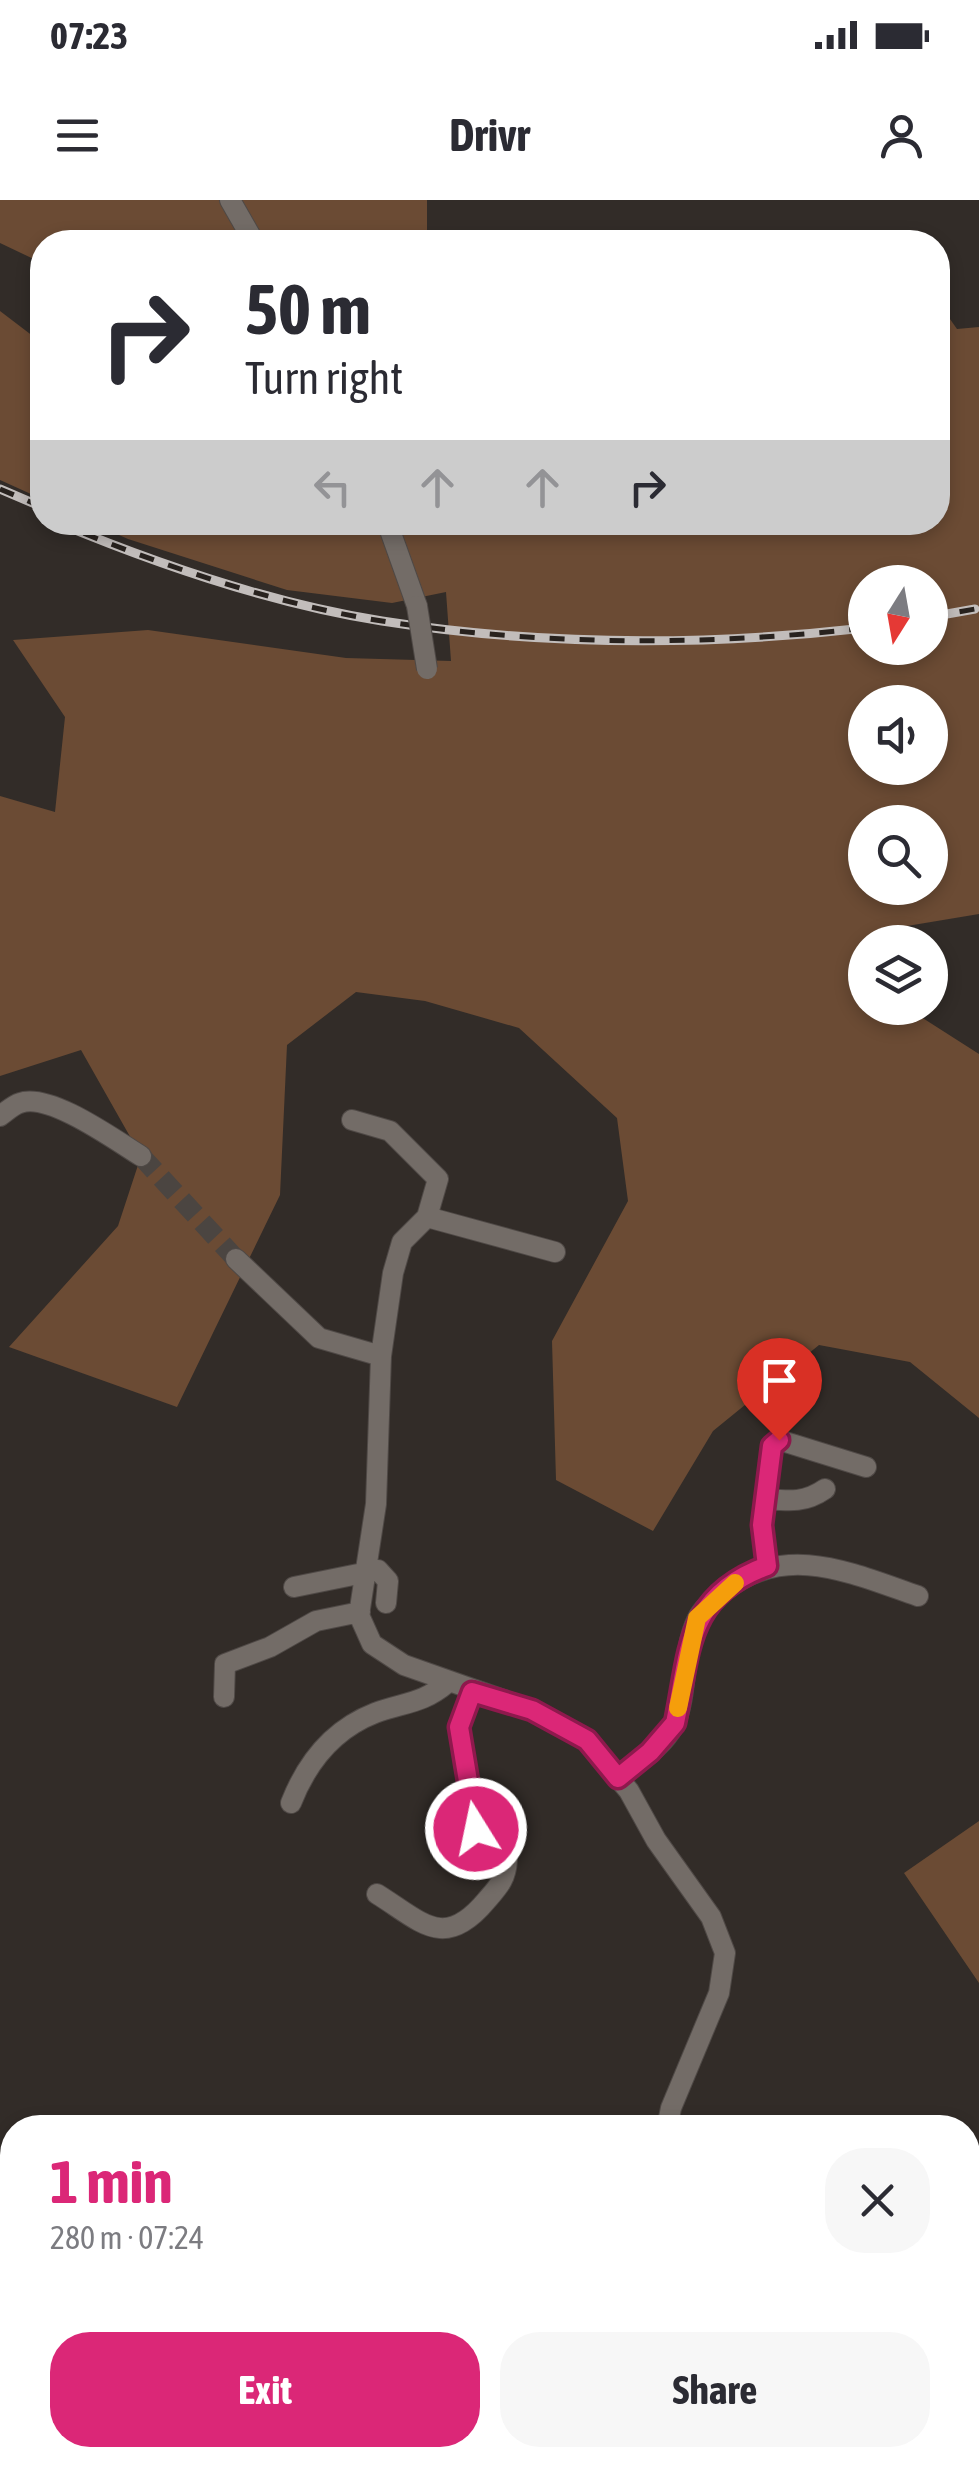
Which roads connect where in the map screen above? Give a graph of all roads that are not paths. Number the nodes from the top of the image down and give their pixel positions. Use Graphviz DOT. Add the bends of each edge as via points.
graph roads {
  1 [pos="230,200"];
  2 [pos="247,230"];
  3 [pos="392,535"];
  4 [pos="427,669"];
  5 [pos="0,1116"];
  6 [pos="352,1120"];
  7 [pos="141,1156"];
  8 [pos="427,1216"];
  9 [pos="555,1252"];
  10 [pos="236,1259"];
  11 [pos="381,1356"];
  12 [pos="866,1467"];
  13 [pos="824,1489"];
  14 [pos="766,1499"];
  15 [pos="767,1566"];
  16 [pos="366,1570"];
  17 [pos="294,1586"];
  18 [pos="918,1596"];
  19 [pos="386,1603"];
  20 [pos="360,1612"];
  21 [pos="447,1682"];
  22 [pos="472,1692"];
  23 [pos="224,1697"];
  24 [pos="618,1778"];
  25 [pos="292,1802"];
  26 [pos="377,1894"];
  27 [pos="669,2115"];
  1 -- 2 [label="street"];
  3 -- 4 [label="street, bridge" via="417,606"];
  5 -- 7 [label="street" via="34,1101 73,1115"];
  6 -- 8 [label="street" via="390,1131 438,1179"];
  8 -- 9 [label="street"];
  8 -- 11 [label="street" via="402,1242"];
  10 -- 11 [label="street" via="320,1338"];
  11 -- 16 [label="street" via="376,1504"];
  12 -- 14 [label="street" via="779,1440 772,1446"];
  13 -- 14 [label="street" via="796,1502"];
  14 -- 15 [label="street"];
  15 -- 18 [label="street" via="828,1569"];
  15 -- 24 [label="street" via="729,1587 697,1618 675,1723"];
  16 -- 17 [label="street"];
  16 -- 19 [label="street" via="378,1570 388,1581"];
  16 -- 20 [label="street"];
  20 -- 21 [label="street" via="372,1644 404,1666"];
  20 -- 23 [label="street" via="316,1621 225,1664"];
  21 -- 22 [label="street"];
  21 -- 25 [label="street" via="429,1698 339,1731 302,1775"];
  22 -- 24 [label="street" via="532,1710 587,1740"];
  22 -- 26 [label="street" via="459,1727 476,1829 507,1860 506,1878 470,1920 450,1930 431,1928"];
  24 -- 27 [label="street" via="711,1918 725,1954 719,1993"];
}
